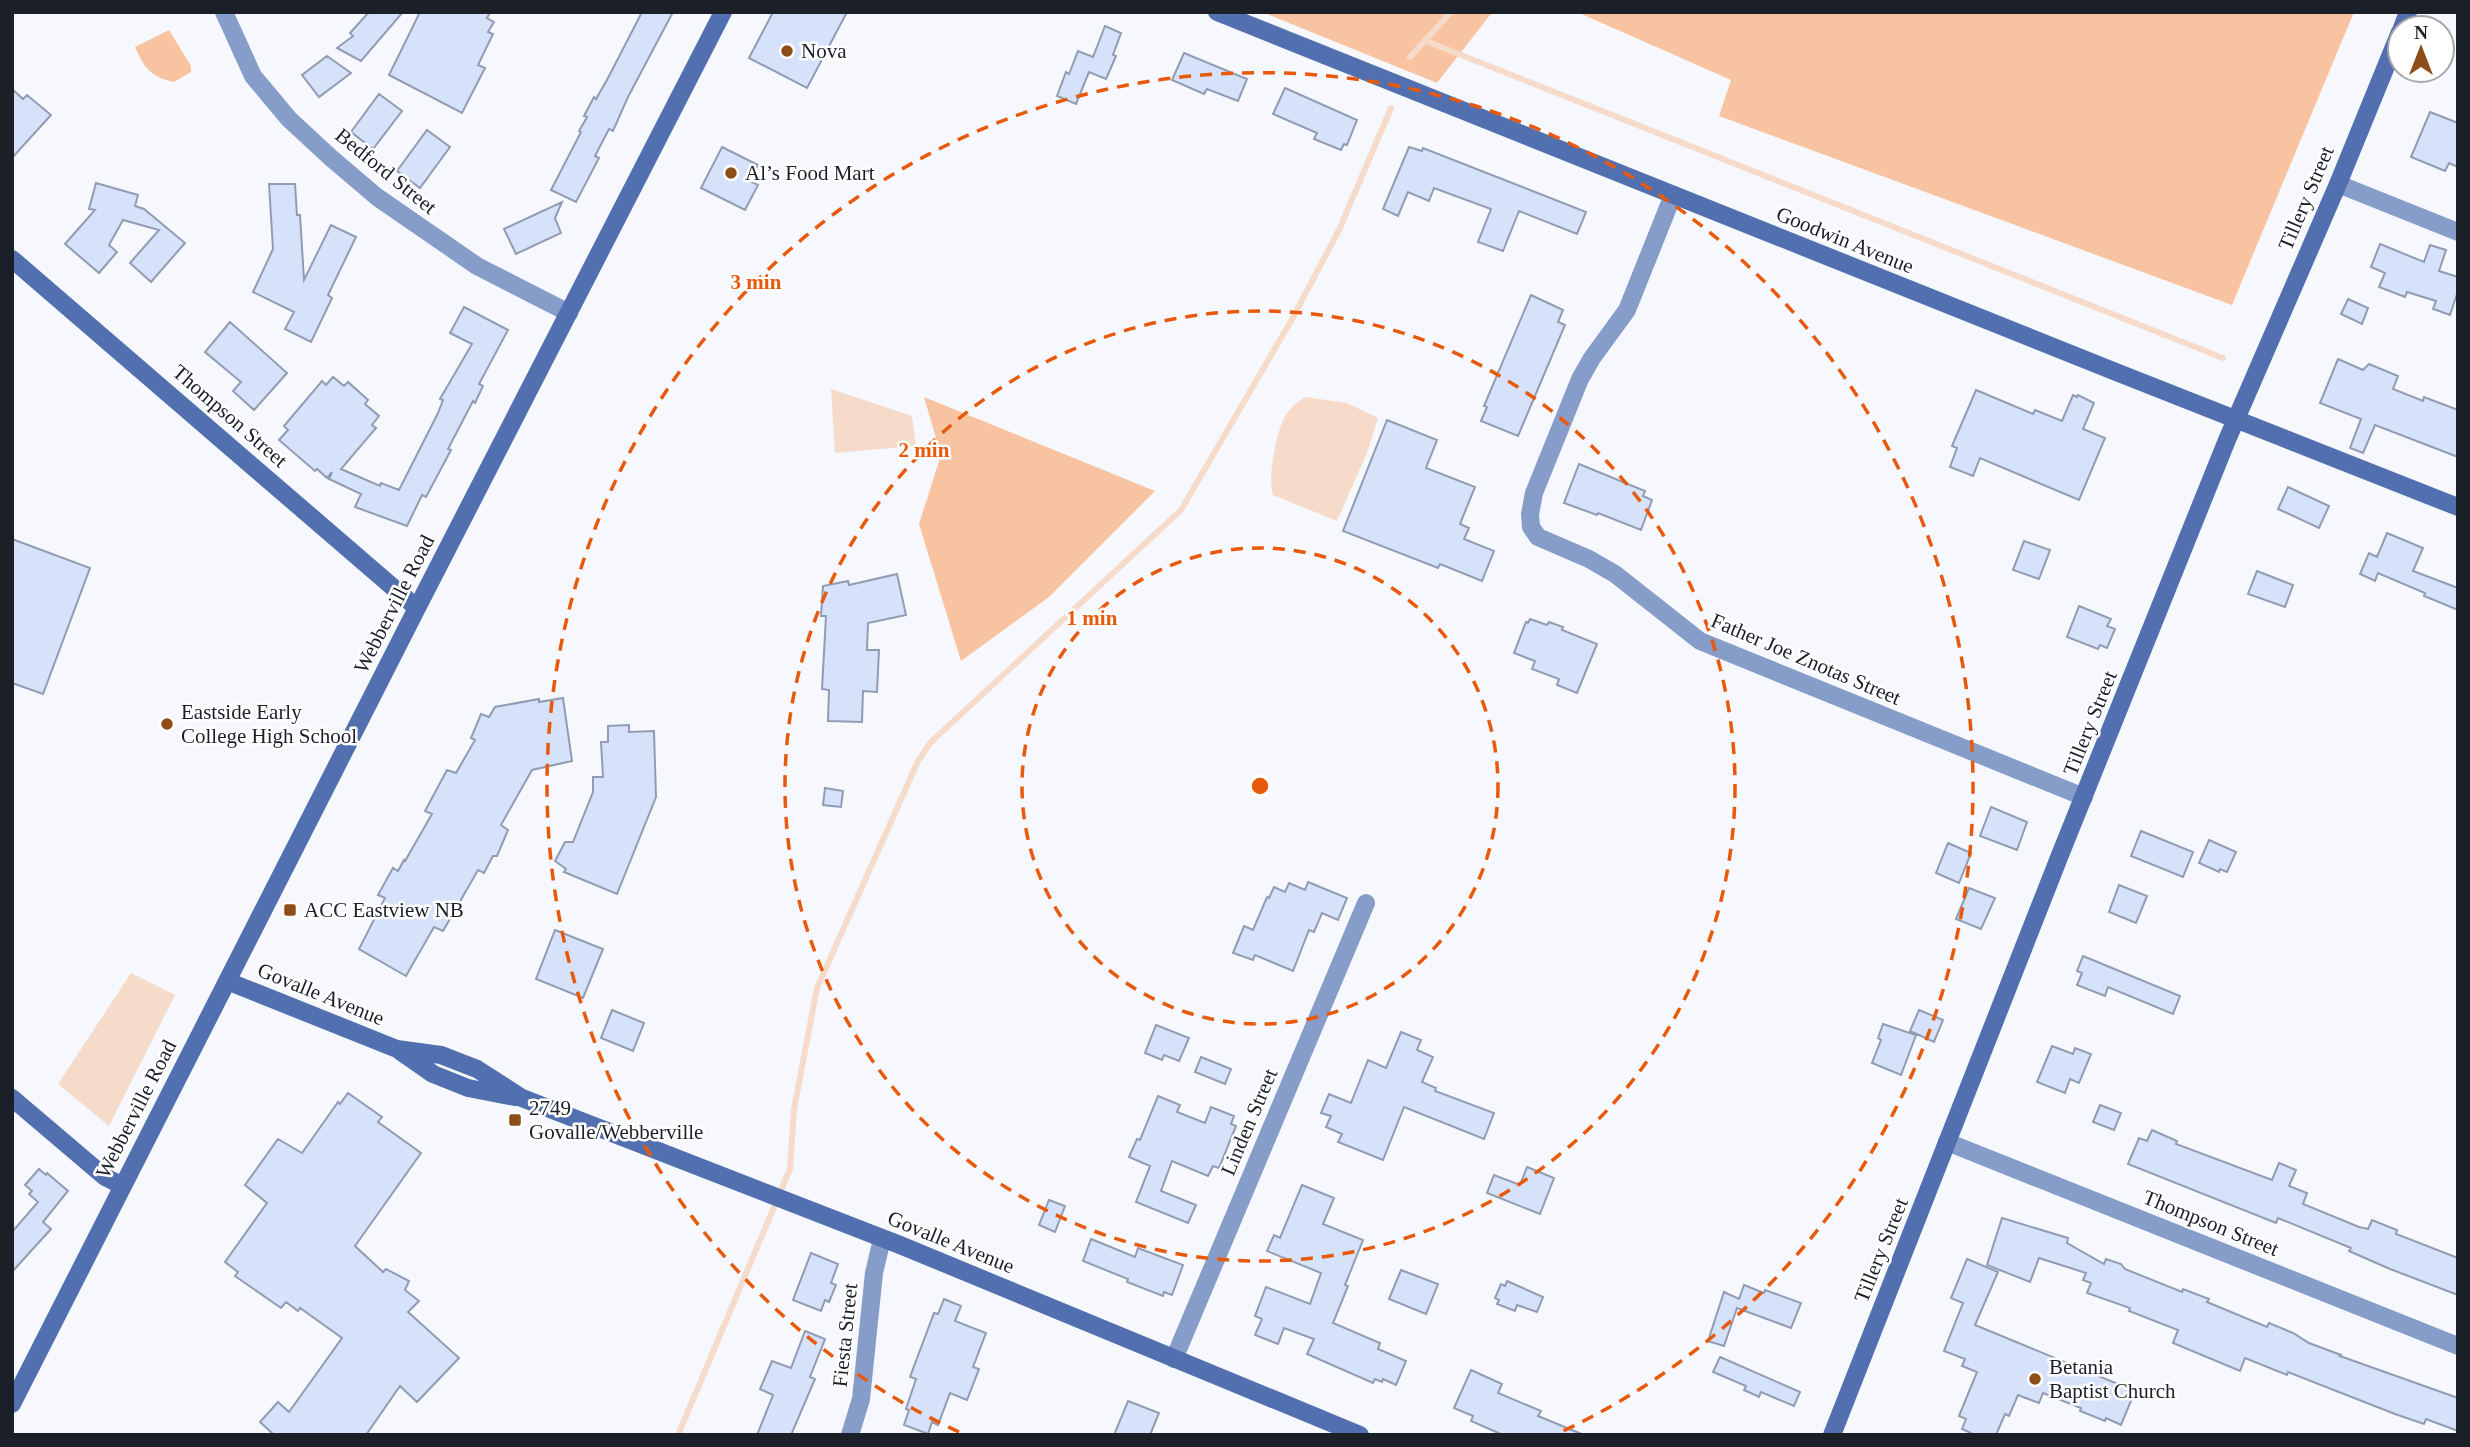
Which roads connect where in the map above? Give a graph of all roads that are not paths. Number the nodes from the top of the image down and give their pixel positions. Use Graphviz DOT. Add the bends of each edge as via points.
graph roads {
  1 [pos="224,12"];
  2 [pos="723,12"];
  3 [pos="1217,12"];
  4 [pos="2386,67"];
  5 [pos="2338,184"];
  6 [pos="1673,195"];
  7 [pos="2458,232"];
  8 [pos="12,259"];
  9 [pos="569,313"];
  10 [pos="2236,419"];
  11 [pos="2458,507"];
  12 [pos="417,608"];
  13 [pos="2084,797"];
  14 [pos="1366,903"];
  15 [pos="227,981"];
  16 [pos="12,1098"];
  17 [pos="1947,1142"];
  18 [pos="123,1186"];
  19 [pos="882,1239"];
  20 [pos="2458,1346"];
  21 [pos="1174,1359"];
  22 [pos="12,1404"];
  23 [pos="850,1435"];
  24 [pos="1360,1435"];
  25 [pos="1832,1435"];
  1 -- 9 [label="street, Bedford Street" via="253,76 289,119 330,157 377,197 477,266"];
  2 -- 9 [label="street, Webberville Road"];
  3 -- 6 [label="street, Goodwin Avenue"];
  4 -- 5 [label="street, Tillery Street"];
  5 -- 7 [label="street"];
  5 -- 10 [label="street, Tillery Street"];
  6 -- 10 [label="street, Goodwin Avenue"];
  6 -- 13 [label="street, Father Joe Znotas Street" via="1627,310 1580,379 1534,493 1531,527 1538,537 1615,574 1700,641"];
  8 -- 12 [label="street, Thompson Street"];
  9 -- 12 [label="street, Webberville Road"];
  10 -- 11 [label="street, Goodwin Avenue"];
  10 -- 13 [label="street, Tillery Street"];
  12 -- 15 [label="street, Webberville Road"];
  13 -- 17 [label="street, Tillery Street"];
  14 -- 21 [label="street, Linden Street"];
  15 -- 18 [label="street, Webberville Road"];
  15 -- 19 [label="street, Govalle Avenue" via="397,1049 441,1055 467,1065 522,1098"];
  16 -- 18 [label="street" via="106,1177"];
  17 -- 20 [label="street, Thompson Street"];
  17 -- 25 [label="street, Tillery Street"];
  18 -- 22 [label="street, Webberville Road"];
  19 -- 21 [label="street, Govalle Avenue"];
  19 -- 23 [label="street, Fiesta Street" via="874,1273 861,1399"];
  21 -- 24 [label="street, Govalle Avenue"];
}
